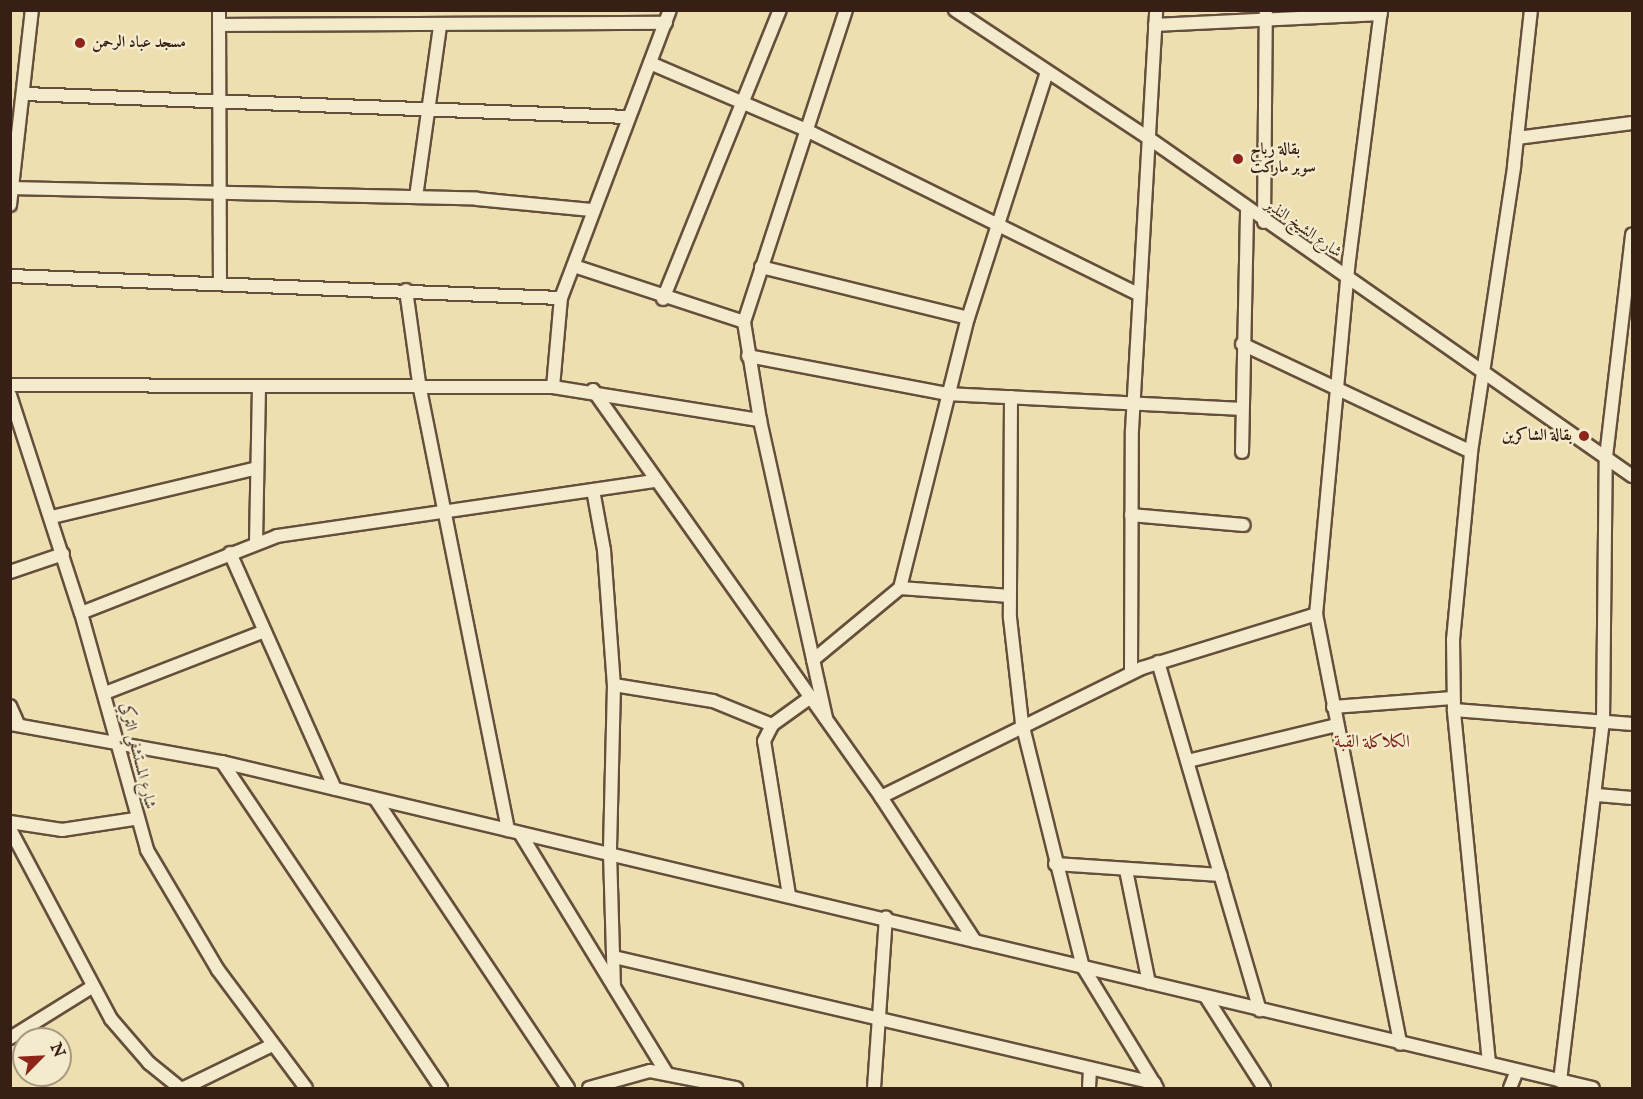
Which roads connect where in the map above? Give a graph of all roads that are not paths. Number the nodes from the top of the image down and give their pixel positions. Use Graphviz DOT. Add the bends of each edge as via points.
graph roads {
  1 [pos="32,10"];
  2 [pos="219,10"];
  3 [pos="670,10"];
  4 [pos="780,10"];
  5 [pos="846,10"];
  6 [pos="955,10"];
  7 [pos="1156,10"];
  8 [pos="1531,10"];
  9 [pos="1381,12"];
  10 [pos="1266,14"];
  11 [pos="666,23"];
  12 [pos="219,25"];
  13 [pos="1155,25"];
  14 [pos="440,26"];
  15 [pos="651,63"];
  16 [pos="1047,72"];
  17 [pos="24,93"];
  18 [pos="743,101"];
  19 [pos="220,102"];
  20 [pos="426,108"];
  21 [pos="628,117"];
  22 [pos="1632,123"];
  23 [pos="804,129"];
  24 [pos="1147,137"];
  25 [pos="1517,138"];
  26 [pos="11,188"];
  27 [pos="222,195"];
  28 [pos="416,197"];
  29 [pos="10,205"];
  30 [pos="591,210"];
  31 [pos="1247,210"];
  32 [pos="1264,222"];
  33 [pos="996,225"];
  34 [pos="1632,235"];
  35 [pos="574,266"];
  36 [pos="761,267"];
  37 [pos="10,276"];
  38 [pos="1348,281"];
  39 [pos="220,284"];
  40 [pos="406,290"];
  41 [pos="1138,294"];
  42 [pos="561,298"];
  43 [pos="663,299"];
  44 [pos="968,318"];
  45 [pos="744,322"];
  46 [pos="1242,344"];
  47 [pos="748,356"];
  48 [pos="1485,378"];
  49 [pos="10,385"];
  50 [pos="259,387"];
  51 [pos="553,387"];
  52 [pos="420,389"];
  53 [pos="593,390"];
  54 [pos="1339,391"];
  55 [pos="947,394"];
  56 [pos="10,395"];
  57 [pos="1011,397"];
  58 [pos="1134,400"];
  59 [pos="1242,409"];
  60 [pos="760,420"];
  61 [pos="1242,452"];
  62 [pos="1471,452"];
  63 [pos="1606,457"];
  64 [pos="253,469"];
  65 [pos="1632,476"];
  66 [pos="655,481"];
  67 [pos="593,490"];
  68 [pos="444,514"];
  69 [pos="1131,515"];
  70 [pos="52,518"];
  71 [pos="1244,525"];
  72 [pos="256,543"];
  73 [pos="230,553"];
  74 [pos="63,554"];
  75 [pos="10,572"];
  76 [pos="900,588"];
  77 [pos="1010,596"];
  78 [pos="81,613"];
  79 [pos="1316,614"];
  80 [pos="262,632"];
  81 [pos="813,660"];
  82 [pos="1158,662"];
  83 [pos="1131,672"];
  84 [pos="614,685"];
  85 [pos="105,693"];
  86 [pos="811,698"];
  87 [pos="1453,704"];
  88 [pos="10,706"];
  89 [pos="1333,707"];
  90 [pos="826,718"];
  91 [pos="1604,722"];
  92 [pos="1022,723"];
  93 [pos="14,724"];
  94 [pos="1632,724"];
  95 [pos="772,725"];
  96 [pos="1337,725"];
  97 [pos="117,739"];
  98 [pos="1188,761"];
  99 [pos="222,762"];
  100 [pos="335,789"];
  101 [pos="1597,795"];
  102 [pos="881,797"];
  103 [pos="1632,798"];
  104 [pos="376,800"];
  105 [pos="135,819"];
  106 [pos="10,822"];
  107 [pos="10,829"];
  108 [pos="514,832"];
  109 [pos="610,853"];
  110 [pos="1055,864"];
  111 [pos="1126,870"];
  112 [pos="1221,875"];
  113 [pos="789,895"];
  114 [pos="886,917"];
  115 [pos="975,941"];
  116 [pos="614,957"];
  117 [pos="1083,967"];
  118 [pos="1149,983"];
  119 [pos="92,987"];
  120 [pos="614,987"];
  121 [pos="1206,997"];
  122 [pos="1260,1010"];
  123 [pos="878,1023"];
  124 [pos="10,1038"];
  125 [pos="1400,1044"];
  126 [pos="272,1045"];
  127 [pos="1489,1063"];
  128 [pos="1090,1070"];
  129 [pos="1517,1071"];
  130 [pos="667,1074"];
  131 [pos="1555,1083"];
  132 [pos="1156,1086"];
  133 [pos="182,1089"];
  134 [pos="306,1089"];
  135 [pos="441,1089"];
  136 [pos="568,1089"];
  137 [pos="589,1089"];
  138 [pos="736,1089"];
  139 [pos="874,1089"];
  140 [pos="1089,1089"];
  141 [pos="1264,1089"];
  142 [pos="1510,1089"];
  143 [pos="1593,1089"];
  1 -- 17 [label="street"];
  2 -- 12 [label="street"];
  3 -- 11 [label="street"];
  4 -- 18 [label="street"];
  5 -- 23 [label="street"];
  6 -- 16 [label="street, شارع الشيخ النذير"];
  7 -- 13 [label="street"];
  8 -- 25 [label="street"];
  9 -- 10 [label="street"];
  9 -- 38 [label="street"];
  10 -- 13 [label="street"];
  10 -- 32 [label="street"];
  11 -- 14 [label="street"];
  11 -- 15 [label="street"];
  12 -- 14 [label="street"];
  12 -- 19 [label="street"];
  13 -- 24 [label="street"];
  14 -- 20 [label="street"];
  15 -- 18 [label="street"];
  15 -- 21 [label="street"];
  16 -- 24 [label="street, شارع الشيخ النذير"];
  16 -- 33 [label="street"];
  17 -- 19 [label="street"];
  17 -- 26 [label="street"];
  18 -- 23 [label="street"];
  18 -- 43 [label="street"];
  19 -- 20 [label="street"];
  19 -- 27 [label="street"];
  20 -- 21 [label="street"];
  20 -- 28 [label="street"];
  21 -- 30 [label="street"];
  22 -- 25 [label="street"];
  23 -- 33 [label="street"];
  23 -- 36 [label="street"];
  24 -- 31 [label="street, شارع الشيخ النذير"];
  24 -- 41 [label="street"];
  25 -- 48 [label="street"];
  26 -- 27 [label="street"];
  26 -- 29 [label="street"];
  27 -- 28 [label="street"];
  27 -- 39 [label="street"];
  28 -- 30 [label="street"];
  30 -- 35 [label="street"];
  31 -- 32 [label="street, شارع الشيخ النذير"];
  31 -- 46 [label="street"];
  32 -- 38 [label="street, شارع الشيخ النذير"];
  33 -- 41 [label="street"];
  33 -- 44 [label="street"];
  34 -- 63 [label="street"];
  35 -- 42 [label="street"];
  35 -- 43 [label="street"];
  36 -- 44 [label="street"];
  36 -- 45 [label="street"];
  37 -- 39 [label="street"];
  38 -- 48 [label="street, شارع الشيخ النذير"];
  38 -- 54 [label="street"];
  39 -- 40 [label="street"];
  40 -- 42 [label="street"];
  40 -- 52 [label="street"];
  41 -- 58 [label="street"];
  42 -- 51 [label="street"];
  43 -- 45 [label="street"];
  44 -- 55 [label="street"];
  45 -- 47 [label="street"];
  46 -- 54 [label="street"];
  46 -- 59 [label="street"];
  47 -- 55 [label="street"];
  47 -- 60 [label="street"];
  48 -- 62 [label="street"];
  48 -- 63 [label="street, شارع الشيخ النذير"];
  49 -- 50 [label="street"];
  50 -- 52 [label="street"];
  50 -- 64 [label="street"];
  51 -- 52 [label="street"];
  51 -- 53 [label="street"];
  52 -- 68 [label="street"];
  53 -- 60 [label="street"];
  53 -- 66 [label="street"];
  54 -- 62 [label="street"];
  54 -- 79 [label="street"];
  55 -- 57 [label="street"];
  55 -- 76 [label="street"];
  56 -- 70 [label="street, شارع المستشفي التركي"];
  57 -- 58 [label="street"];
  57 -- 77 [label="street"];
  58 -- 59 [label="street"];
  58 -- 69 [label="street"];
  59 -- 61 [label="street"];
  60 -- 81 [label="street"];
  62 -- 87 [label="street" via="1457,581"];
  63 -- 65 [label="street, شارع الشيخ النذير"];
  63 -- 91 [label="street"];
  64 -- 70 [label="street"];
  64 -- 72 [label="street"];
  66 -- 67 [label="street"];
  66 -- 86 [label="street"];
  67 -- 68 [label="street"];
  67 -- 84 [label="street" via="604,550"];
  68 -- 72 [label="street"];
  68 -- 108 [label="street"];
  69 -- 71 [label="street"];
  69 -- 83 [label="street"];
  70 -- 74 [label="street, شارع المستشفي التركي"];
  72 -- 73 [label="street"];
  73 -- 78 [label="street"];
  73 -- 80 [label="street"];
  74 -- 75 [label="street"];
  74 -- 78 [label="street, شارع المستشفي التركي"];
  76 -- 77 [label="street"];
  76 -- 81 [label="street"];
  77 -- 92 [label="street"];
  78 -- 85 [label="street, شارع المستشفي التركي"];
  79 -- 82 [label="street"];
  79 -- 89 [label="street"];
  80 -- 85 [label="street"];
  80 -- 100 [label="street"];
  81 -- 90 [label="street"];
  82 -- 83 [label="street"];
  82 -- 98 [label="street"];
  83 -- 92 [label="street"];
  84 -- 95 [label="street" via="713,701"];
  84 -- 109 [label="street"];
  85 -- 97 [label="street, شارع المستشفي التركي"];
  86 -- 90 [label="street"];
  86 -- 95 [label="street"];
  87 -- 89 [label="street"];
  87 -- 91 [label="street"];
  87 -- 127 [label="street"];
  88 -- 93 [label="street"];
  89 -- 96 [label="street"];
  90 -- 102 [label="street"];
  91 -- 94 [label="street"];
  91 -- 101 [label="street"];
  92 -- 102 [label="street"];
  92 -- 110 [label="street"];
  93 -- 97 [label="street"];
  95 -- 113 [label="street" via="763,752"];
  96 -- 98 [label="street"];
  96 -- 125 [label="street"];
  97 -- 99 [label="street"];
  97 -- 105 [label="street, شارع المستشفي التركي"];
  98 -- 112 [label="street"];
  99 -- 100 [label="street"];
  99 -- 135 [label="street"];
  100 -- 104 [label="street"];
  101 -- 103 [label="street"];
  101 -- 131 [label="street"];
  102 -- 115 [label="street"];
  104 -- 108 [label="street"];
  104 -- 136 [label="street"];
  105 -- 106 [label="street" via="62,830"];
  105 -- 126 [label="street, شارع المستشفي التركي" via="170,895"];
  107 -- 119 [label="street"];
  108 -- 109 [label="street"];
  108 -- 120 [label="street"];
  109 -- 113 [label="street"];
  109 -- 116 [label="street"];
  110 -- 111 [label="street"];
  110 -- 117 [label="street"];
  111 -- 112 [label="street"];
  111 -- 118 [label="street"];
  112 -- 122 [label="street"];
  113 -- 114 [label="street"];
  114 -- 115 [label="street"];
  114 -- 123 [label="street"];
  115 -- 117 [label="street"];
  116 -- 120 [label="street"];
  116 -- 123 [label="street"];
  117 -- 118 [label="street"];
  117 -- 132 [label="street"];
  118 -- 121 [label="street"];
  119 -- 124 [label="street"];
  119 -- 133 [label="street" via="128,1042"];
  120 -- 130 [label="street"];
  121 -- 122 [label="street"];
  121 -- 141 [label="street"];
  122 -- 125 [label="street"];
  123 -- 128 [label="street"];
  123 -- 139 [label="street"];
  125 -- 127 [label="street"];
  126 -- 133 [label="street"];
  126 -- 134 [label="street, شارع المستشفي التركي"];
  127 -- 129 [label="street"];
  128 -- 132 [label="street"];
  128 -- 140 [label="street"];
  129 -- 131 [label="street"];
  129 -- 142 [label="street"];
  130 -- 137 [label="street" via="640,1072"];
  130 -- 138 [label="street"];
  131 -- 143 [label="street"];
}
